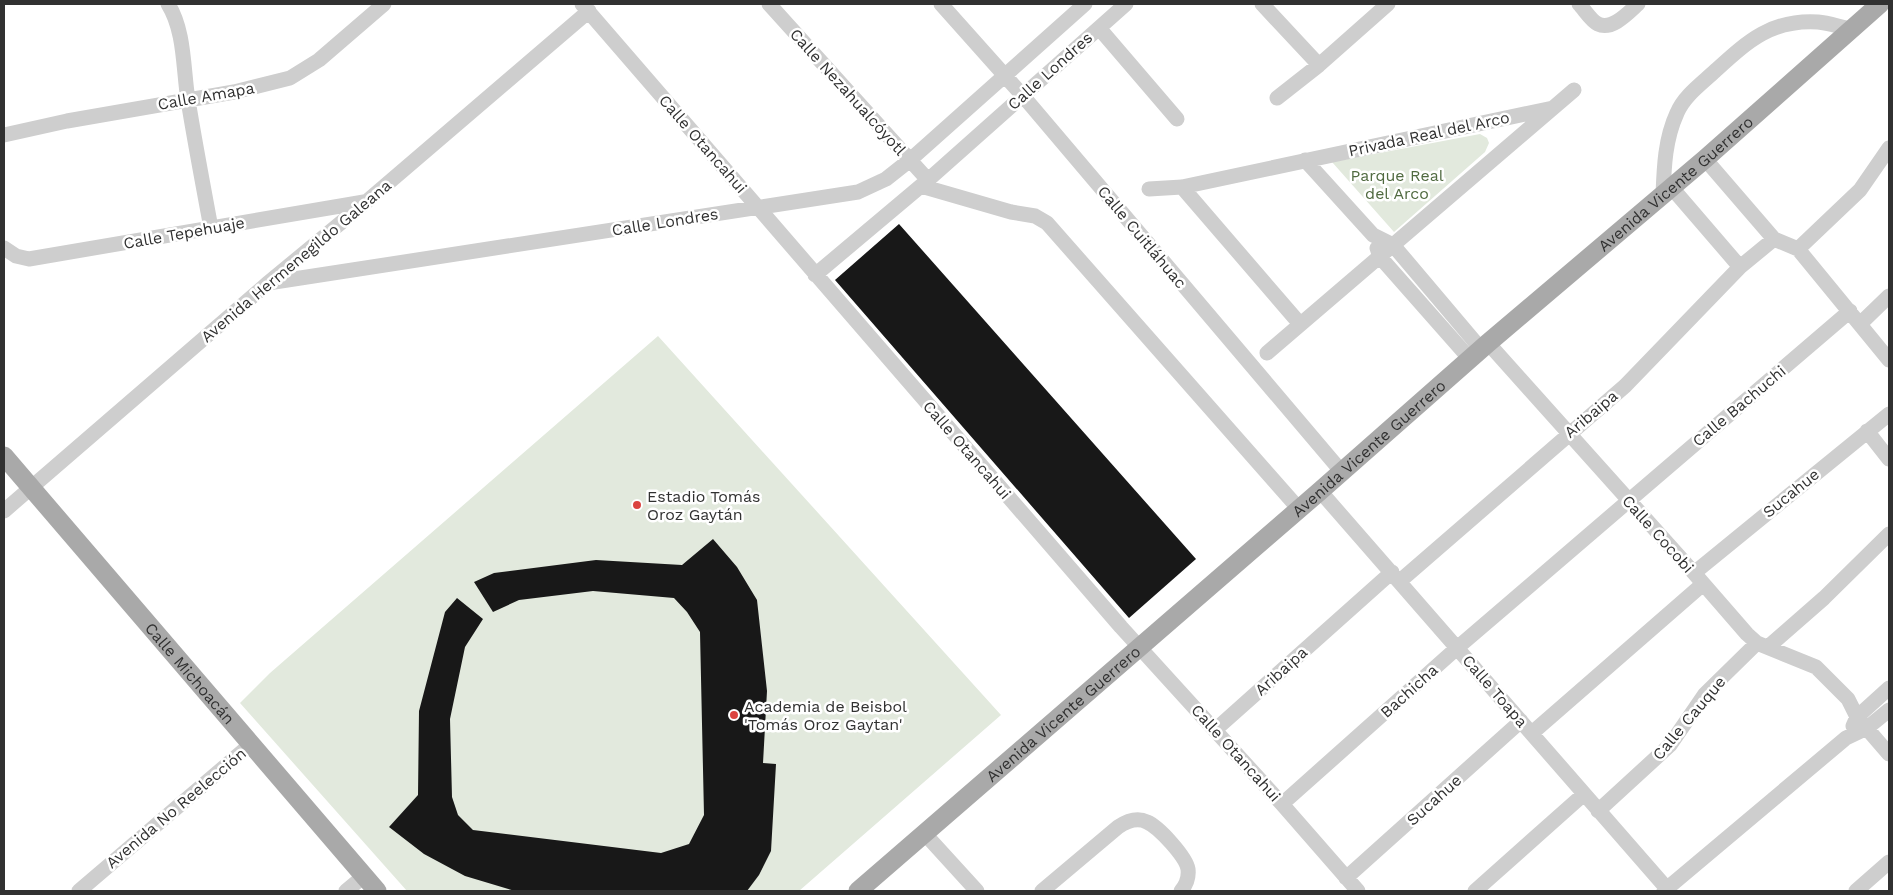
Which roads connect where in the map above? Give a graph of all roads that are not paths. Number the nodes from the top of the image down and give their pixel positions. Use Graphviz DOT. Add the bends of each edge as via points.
graph roads {
  1 [pos="168,4"];
  2 [pos="384,4"];
  3 [pos="769,4"];
  4 [pos="942,4"];
  5 [pos="1085,4"];
  6 [pos="1126,4"];
  7 [pos="1262,4"];
  8 [pos="1388,4"];
  9 [pos="1579,4"];
  10 [pos="1638,4"];
  11 [pos="1880,4"];
  12 [pos="586,7"];
  13 [pos="1099,28"];
  14 [pos="1851,29"];
  15 [pos="1319,64"];
  16 [pos="1005,76"];
  17 [pos="1574,90"];
  18 [pos="1023,96"];
  19 [pos="1277,98"];
  20 [pos="188,100"];
  21 [pos="1553,108"];
  22 [pos="1177,119"];
  23 [pos="4,135"];
  24 [pos="1889,148"];
  25 [pos="1705,159"];
  26 [pos="910,160"];
  27 [pos="1305,160"];
  28 [pos="924,183"];
  29 [pos="1182,187"];
  30 [pos="1149,190"];
  31 [pos="1667,192"];
  32 [pos="366,202"];
  33 [pos="758,208"];
  34 [pos="211,228"];
  35 [pos="1373,235"];
  36 [pos="1774,239"];
  37 [pos="1393,245"];
  38 [pos="4,248"];
  39 [pos="1798,249"];
  40 [pos="1380,257"];
  41 [pos="1740,267"];
  42 [pos="815,275"];
  43 [pos="268,282"];
  44 [pos="1889,296"];
  45 [pos="1850,311"];
  46 [pos="1300,324"];
  47 [pos="1860,324"];
  48 [pos="1480,350"];
  49 [pos="1267,353"];
  50 [pos="1889,360"];
  51 [pos="1889,414"];
  52 [pos="1867,431"];
  53 [pos="1569,433"];
  54 [pos="4,456"];
  55 [pos="1889,459"];
  56 [pos="1341,471"];
  57 [pos="30,487"];
  58 [pos="1320,491"];
  59 [pos="1628,500"];
  60 [pos="1299,509"];
  61 [pos="4,511"];
  62 [pos="1889,534"];
  63 [pos="1396,576"];
  64 [pos="1699,578"];
  65 [pos="1762,645"];
  66 [pos="1140,648"];
  67 [pos="1457,648"];
  68 [pos="1889,688"];
  69 [pos="1848,699"];
  70 [pos="1871,705"];
  71 [pos="1887,717"];
  72 [pos="1521,721"];
  73 [pos="1862,723"];
  74 [pos="1215,730"];
  75 [pos="1532,734"];
  76 [pos="250,745"];
  77 [pos="1889,754"];
  78 [pos="1584,794"];
  79 [pos="1282,804"];
  80 [pos="1598,811"];
  81 [pos="925,834"];
  82 [pos="1889,862"];
  83 [pos="364,876"];
  84 [pos="1346,878"];
  85 [pos="79,891"];
  86 [pos="346,891"];
  87 [pos="377,891"];
  88 [pos="858,891"];
  89 [pos="977,891"];
  90 [pos="1042,891"];
  91 [pos="1181,891"];
  92 [pos="1358,891"];
  93 [pos="1475,891"];
  94 [pos="1667,891"];
  95 [pos="1856,891"];
  1 -- 20 [label="street" via="180,38"];
  2 -- 20 [label="street, Calle Amapa" via="319,60 290,78"];
  3 -- 26 [label="street, Calle Nezahualcóyotl"];
  4 -- 16 [label="street, Calle Cuitláhuac"];
  5 -- 16 [label="street, Calle Londres"];
  6 -- 13 [label="street, Calle Londres"];
  7 -- 15 [label="street"];
  8 -- 15 [label="street"];
  9 -- 10 [label="street" via="1597,24 1605,25 1616,22"];
  11 -- 14 [label="main road, Avenida Vicente Guerrero"];
  12 -- 32 [label="street, Avenida Hermenegildo Galeana"];
  12 -- 33 [label="street, Calle Otancahui"];
  13 -- 18 [label="street, Calle Londres"];
  13 -- 22 [label="street"];
  14 -- 25 [label="main road, Avenida Vicente Guerrero"];
  14 -- 31 [label="street" via="1820,22 1799,22 1778,27 1748,42 1687,97 1677,112 1665,157"];
  15 -- 19 [label="street"];
  16 -- 18 [label="street, Calle Cuitláhuac"];
  16 -- 26 [label="street, Calle Londres"];
  17 -- 21 [label="street, Privada Real del Arco"];
  18 -- 28 [label="street, Calle Londres"];
  18 -- 56 [label="street, Calle Cuitláhuac"];
  20 -- 23 [label="street, Calle Amapa"];
  20 -- 34 [label="street"];
  21 -- 27 [label="street, Privada Real del Arco"];
  21 -- 37 [label="street, Privada Real del Arco"];
  24 -- 39 [label="street" via="1860,190"];
  25 -- 31 [label="main road, Avenida Vicente Guerrero"];
  25 -- 36 [label="street"];
  26 -- 28 [label="street, Calle Nezahualcóyotl"];
  26 -- 33 [label="street, Calle Londres" via="886,179 858,192"];
  27 -- 29 [label="street, Privada Real del Arco"];
  27 -- 35 [label="street"];
  28 -- 42 [label="street, Calle Londres"];
  28 -- 60 [label="street" via="1012,212 1035,216 1047,223"];
  29 -- 30 [label="street, Privada Real del Arco"];
  29 -- 46 [label="street"];
  31 -- 41 [label="street"];
  31 -- 48 [label="main road, Avenida Vicente Guerrero"];
  32 -- 34 [label="street, Calle Tepehuaje"];
  32 -- 43 [label="street, Avenida Hermenegildo Galeana"];
  33 -- 42 [label="street, Calle Otancahui"];
  33 -- 43 [label="street, Calle Londres"];
  34 -- 38 [label="street, Calle Tepehuaje" via="29,259"];
  35 -- 37 [label="street"];
  35 -- 40 [label="street"];
  36 -- 39 [label="street"];
  36 -- 41 [label="street, Aribaipa"];
  37 -- 40 [label="street, Privada Real del Arco"];
  37 -- 48 [label="street"];
  39 -- 45 [label="street"];
  40 -- 46 [label="street, Privada Real del Arco"];
  40 -- 48 [label="street"];
  41 -- 53 [label="street, Aribaipa" via="1636,375"];
  42 -- 66 [label="street, Calle Otancahui"];
  43 -- 57 [label="street, Avenida Hermenegildo Galeana"];
  44 -- 47 [label="street"];
  45 -- 47 [label="street"];
  45 -- 59 [label="street, Calle Bachuchi"];
  46 -- 49 [label="street, Privada Real del Arco"];
  47 -- 50 [label="street"];
  48 -- 53 [label="street, Calle Cocobi"];
  48 -- 56 [label="main road, Avenida Vicente Guerrero"];
  51 -- 52 [label="street, Sucahue"];
  52 -- 55 [label="street"];
  52 -- 64 [label="street, Sucahue"];
  53 -- 59 [label="street, Calle Cocobi"];
  53 -- 63 [label="street, Aribaipa"];
  54 -- 57 [label="main road, Calle Michoacán"];
  56 -- 58 [label="main road, Avenida Vicente Guerrero"];
  57 -- 61 [label="street, Avenida Hermenegildo Galeana"];
  57 -- 76 [label="main road, Calle Michoacán"];
  58 -- 60 [label="main road, Avenida Vicente Guerrero"];
  58 -- 63 [label="street, Calle Toapa"];
  59 -- 64 [label="street, Calle Cocobi"];
  59 -- 67 [label="street, Bachicha"];
  60 -- 66 [label="main road, Avenida Vicente Guerrero"];
  62 -- 65 [label="street, Calle Cauque" via="1824,598"];
  63 -- 67 [label="street, Calle Toapa"];
  63 -- 74 [label="street, Aribaipa"];
  64 -- 65 [label="street, Calle Cocobi" via="1747,634"];
  64 -- 75 [label="street, Sucahue"];
  65 -- 69 [label="street, Calle Cocobi" via="1816,667"];
  65 -- 80 [label="street, Calle Cauque" via="1705,694 1670,745"];
  66 -- 74 [label="street, Calle Otancahui"];
  66 -- 81 [label="main road, Avenida Vicente Guerrero"];
  67 -- 72 [label="street, Calle Toapa"];
  67 -- 79 [label="street, Bachicha"];
  68 -- 70 [label="street"];
  69 -- 70 [label="street"];
  69 -- 73 [label="street, Calle Cocobi"];
  70 -- 71 [label="street"];
  70 -- 73 [label="street"];
  71 -- 73 [label="street"];
  72 -- 75 [label="street, Calle Toapa"];
  72 -- 84 [label="street, Sucahue"];
  73 -- 77 [label="street, Calle Cocobi"];
  73 -- 94 [label="street"];
  74 -- 79 [label="street, Calle Otancahui"];
  75 -- 78 [label="street, Calle Toapa"];
  76 -- 83 [label="main road, Calle Michoacán"];
  76 -- 85 [label="street, Avenida No Reelección"];
  78 -- 80 [label="street, Calle Toapa"];
  78 -- 93 [label="street"];
  79 -- 84 [label="street, Calle Otancahui"];
  80 -- 94 [label="street, Calle Toapa"];
  81 -- 88 [label="main road, Avenida Vicente Guerrero"];
  81 -- 89 [label="street"];
  82 -- 95 [label="street"];
  83 -- 86 [label="street"];
  83 -- 87 [label="main road, Calle Michoacán"];
  84 -- 92 [label="street, Calle Otancahui"];
  90 -- 91 [label="street" via="1130,820 1148,822 1171,842 1188,866 1188,878"];
}
